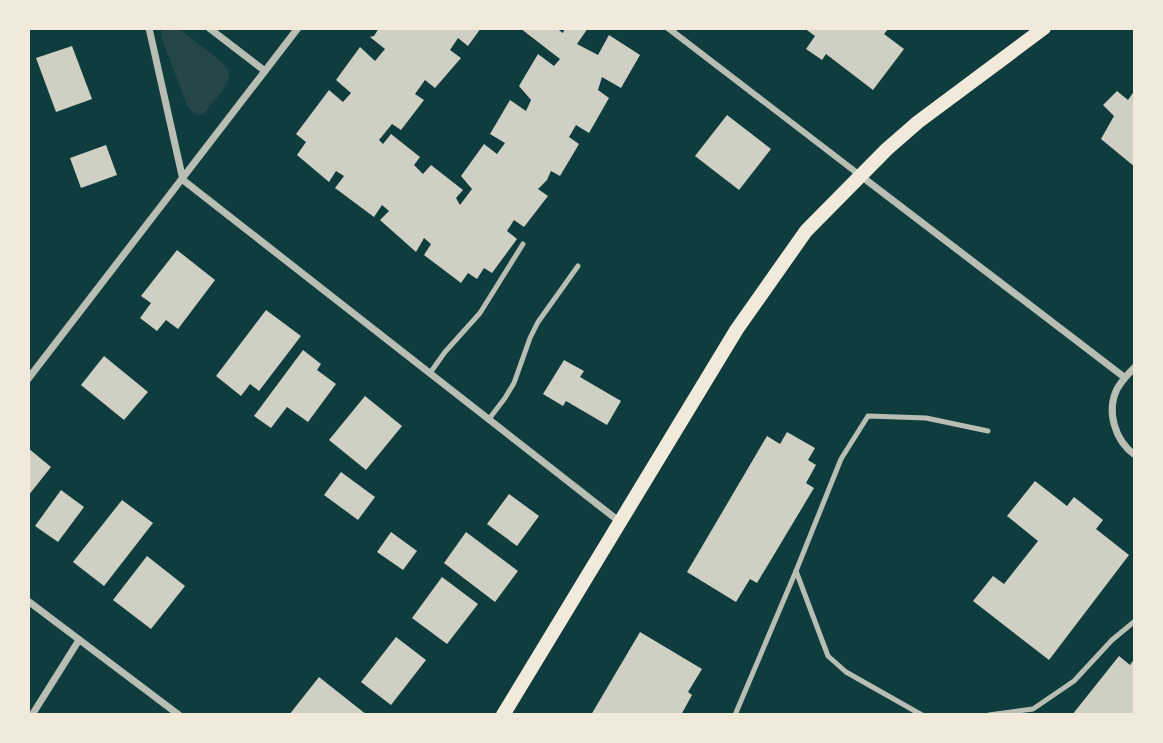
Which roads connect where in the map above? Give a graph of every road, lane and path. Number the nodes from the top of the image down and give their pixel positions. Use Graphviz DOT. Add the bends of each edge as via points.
graph roads {
  1 [pos="149,28"];
  2 [pos="209,28"];
  3 [pos="298,28"];
  4 [pos="668,28"];
  5 [pos="1044,28"];
  6 [pos="265,71"];
  7 [pos="861,176"];
  8 [pos="183,180"];
  9 [pos="523,244"];
  10 [pos="578,266"];
  11 [pos="1135,367"];
  12 [pos="430,373"];
  13 [pos="1124,377"];
  14 [pos="28,379"];
  15 [pos="489,419"];
  16 [pos="988,431"];
  17 [pos="1135,455"];
  18 [pos="620,522"];
  19 [pos="796,571"];
  20 [pos="28,601"];
  21 [pos="1135,621"];
  22 [pos="79,640"];
  23 [pos="32,715"];
  24 [pos="179,715"];
  25 [pos="503,715"];
  26 [pos="735,715"];
  27 [pos="922,715"];
  28 [pos="989,715"];
  1 -- 8 [label="street"];
  2 -- 6 [label="street"];
  3 -- 6 [label="street"];
  4 -- 7 [label="street"];
  5 -- 7 [label="main road" via="918,122"];
  6 -- 8 [label="street"];
  7 -- 13 [label="street"];
  7 -- 18 [label="main road" via="806,231 737,329"];
  8 -- 12 [label="street"];
  8 -- 14 [label="street"];
  9 -- 12 [label="lane" via="480,313"];
  10 -- 15 [label="lane" via="538,322 514,383"];
  11 -- 13 [label="street"];
  12 -- 15 [label="street"];
  13 -- 17 [label="street" via="1112,407 1114,423 1119,438"];
  15 -- 18 [label="street"];
  16 -- 19 [label="lane" via="926,418 868,416 842,459"];
  18 -- 25 [label="main road"];
  19 -- 26 [label="lane"];
  19 -- 27 [label="lane" via="828,656 846,672"];
  20 -- 22 [label="street"];
  21 -- 28 [label="lane" via="1074,681 1033,709"];
  22 -- 23 [label="street"];
  22 -- 24 [label="street"];
}
